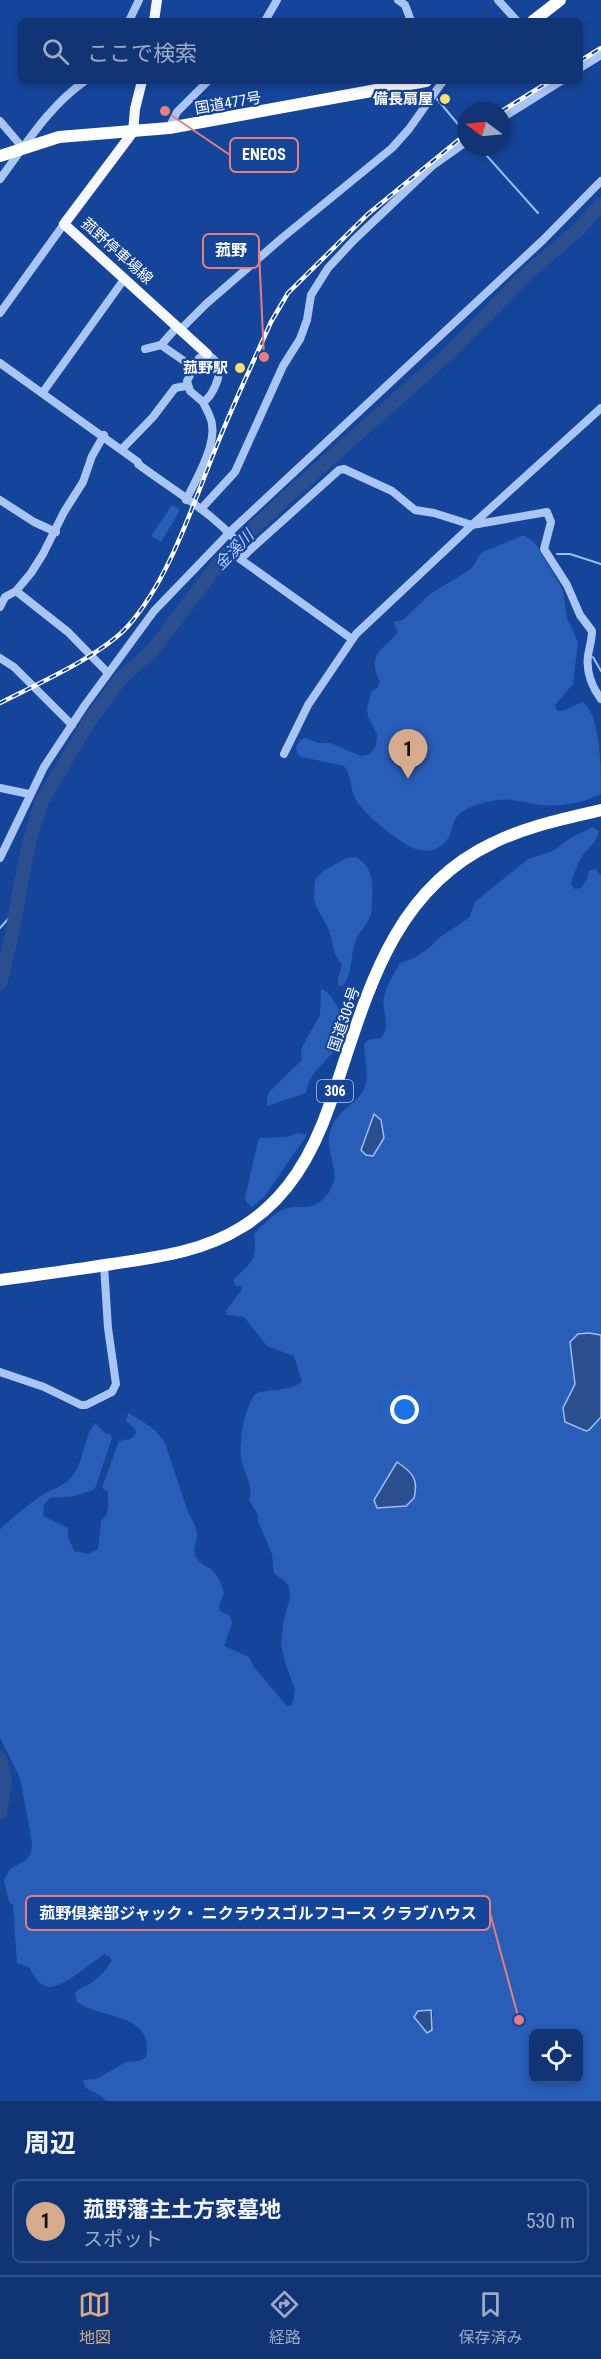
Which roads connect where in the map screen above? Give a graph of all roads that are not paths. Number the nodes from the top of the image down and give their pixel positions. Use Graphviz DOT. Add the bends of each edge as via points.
graph roads {
  1 [pos="139,0"];
  2 [pos="158,0"];
  3 [pos="277,0"];
  4 [pos="399,0"];
  5 [pos="498,0"];
  6 [pos="560,0"];
  7 [pos="130,18"];
  8 [pos="155,18"];
  9 [pos="267,18"];
  10 [pos="410,18"];
  11 [pos="514,18"];
  12 [pos="537,18"];
  13 [pos="601,55"];
  14 [pos="583,66"];
  15 [pos="81,84"];
  16 [pos="141,84"];
  17 [pos="205,84"];
  18 [pos="410,84"];
  19 [pos="441,84"];
  20 [pos="556,84"];
  21 [pos="511,112"];
  22 [pos="0,121"];
  23 [pos="169,128"];
  24 [pos="133,132"];
  25 [pos="23,148"];
  26 [pos="457,148"];
  27 [pos="0,156"];
  28 [pos="0,179"];
  29 [pos="601,181"];
  30 [pos="64,224"];
  31 [pos="125,278"];
  32 [pos="0,313"];
  33 [pos="178,329"];
  34 [pos="161,345"];
  35 [pos="145,349"];
  36 [pos="207,354"];
  37 [pos="0,363"];
  38 [pos="188,363"];
  39 [pos="186,386"];
  40 [pos="43,392"];
  41 [pos="203,402"];
  42 [pos="601,408"];
  43 [pos="104,435"];
  44 [pos="122,449"];
  45 [pos="0,500"];
  46 [pos="186,500"];
  47 [pos="201,509"];
  48 [pos="472,525"];
  49 [pos="56,532"];
  50 [pos="229,535"];
  51 [pos="245,552"];
  52 [pos="16,591"];
  53 [pos="0,607"];
  54 [pos="352,639"];
  55 [pos="0,657"];
  56 [pos="108,673"];
  57 [pos="601,699"];
  58 [pos="72,725"];
  59 [pos="284,753"];
  60 [pos="0,788"];
  61 [pos="30,797"];
  62 [pos="601,810"];
  63 [pos="0,858"];
  64 [pos="104,1265"];
  65 [pos="0,1280"];
  66 [pos="1,1372"];
  1 -- 7 [label="street"];
  2 -- 8 [label="main road"];
  3 -- 9 [label="street"];
  4 -- 10 [label="street"];
  5 -- 11 [label="street"];
  6 -- 12 [label="highway"];
  13 -- 14 [label="street"];
  15 -- 25 [label="street" via="63,97"];
  16 -- 24 [label="main road"];
  17 -- 23 [label="street" via="177,112"];
  18 -- 23 [label="highway, 国道477号"];
  19 -- 33 [label="street" via="392,148"];
  20 -- 21 [label="street"];
  22 -- 25 [label="street"];
  23 -- 24 [label="highway, 国道477号"];
  24 -- 25 [label="highway, 国道477号" via="59,137"];
  24 -- 30 [label="main road, 菰野停車場線"];
  25 -- 27 [label="highway, 国道477号"];
  25 -- 28 [label="street"];
  26 -- 47 [label="street" via="432,166 328,268 311,295 300,339 283,366 235,472"];
  29 -- 50 [label="street"];
  30 -- 31 [label="main road, 菰野停車場線"];
  30 -- 32 [label="street"];
  31 -- 33 [label="main road, 菰野停車場線"];
  31 -- 40 [label="street"];
  33 -- 34 [label="street"];
  33 -- 36 [label="main road, 菰野停車場線"];
  34 -- 35 [label="street"];
  34 -- 38 [label="street"];
  36 -- 39 [label="street" via="199,358"];
  36 -- 41 [label="street" via="216,361 219,371 210,396"];
  37 -- 40 [label="street"];
  39 -- 41 [label="street"];
  39 -- 44 [label="street" via="175,388"];
  40 -- 43 [label="street"];
  41 -- 46 [label="street" via="213,430"];
  42 -- 48 [label="street"];
  43 -- 44 [label="street"];
  43 -- 49 [label="street"];
  44 -- 46 [label="street"];
  45 -- 49 [label="street"];
  46 -- 47 [label="street"];
  47 -- 50 [label="street"];
  48 -- 51 [label="street" via="415,510 392,490 341,469"];
  48 -- 54 [label="street"];
  48 -- 57 [label="street" via="547,512 551,522 544,549 592,632 590,677"];
  49 -- 52 [label="street"];
  50 -- 51 [label="street"];
  50 -- 56 [label="street" via="154,611"];
  51 -- 54 [label="street" via="240,559"];
  52 -- 53 [label="street" via="5,597"];
  52 -- 56 [label="street" via="68,632"];
  54 -- 59 [label="street" via="308,705"];
  55 -- 58 [label="street"];
  56 -- 58 [label="street"];
  58 -- 61 [label="street"];
  60 -- 61 [label="street"];
  61 -- 63 [label="street"];
  62 -- 64 [label="highway, 国道306号 / 306" via="538,825 490,844 453,868 416,904 377,970 318,1136 300,1170 275,1201 243,1227 208,1245"];
  64 -- 65 [label="highway, 国道306号 / 306"];
  64 -- 66 [label="street" via="116,1384 112,1392 81,1405"];
}
